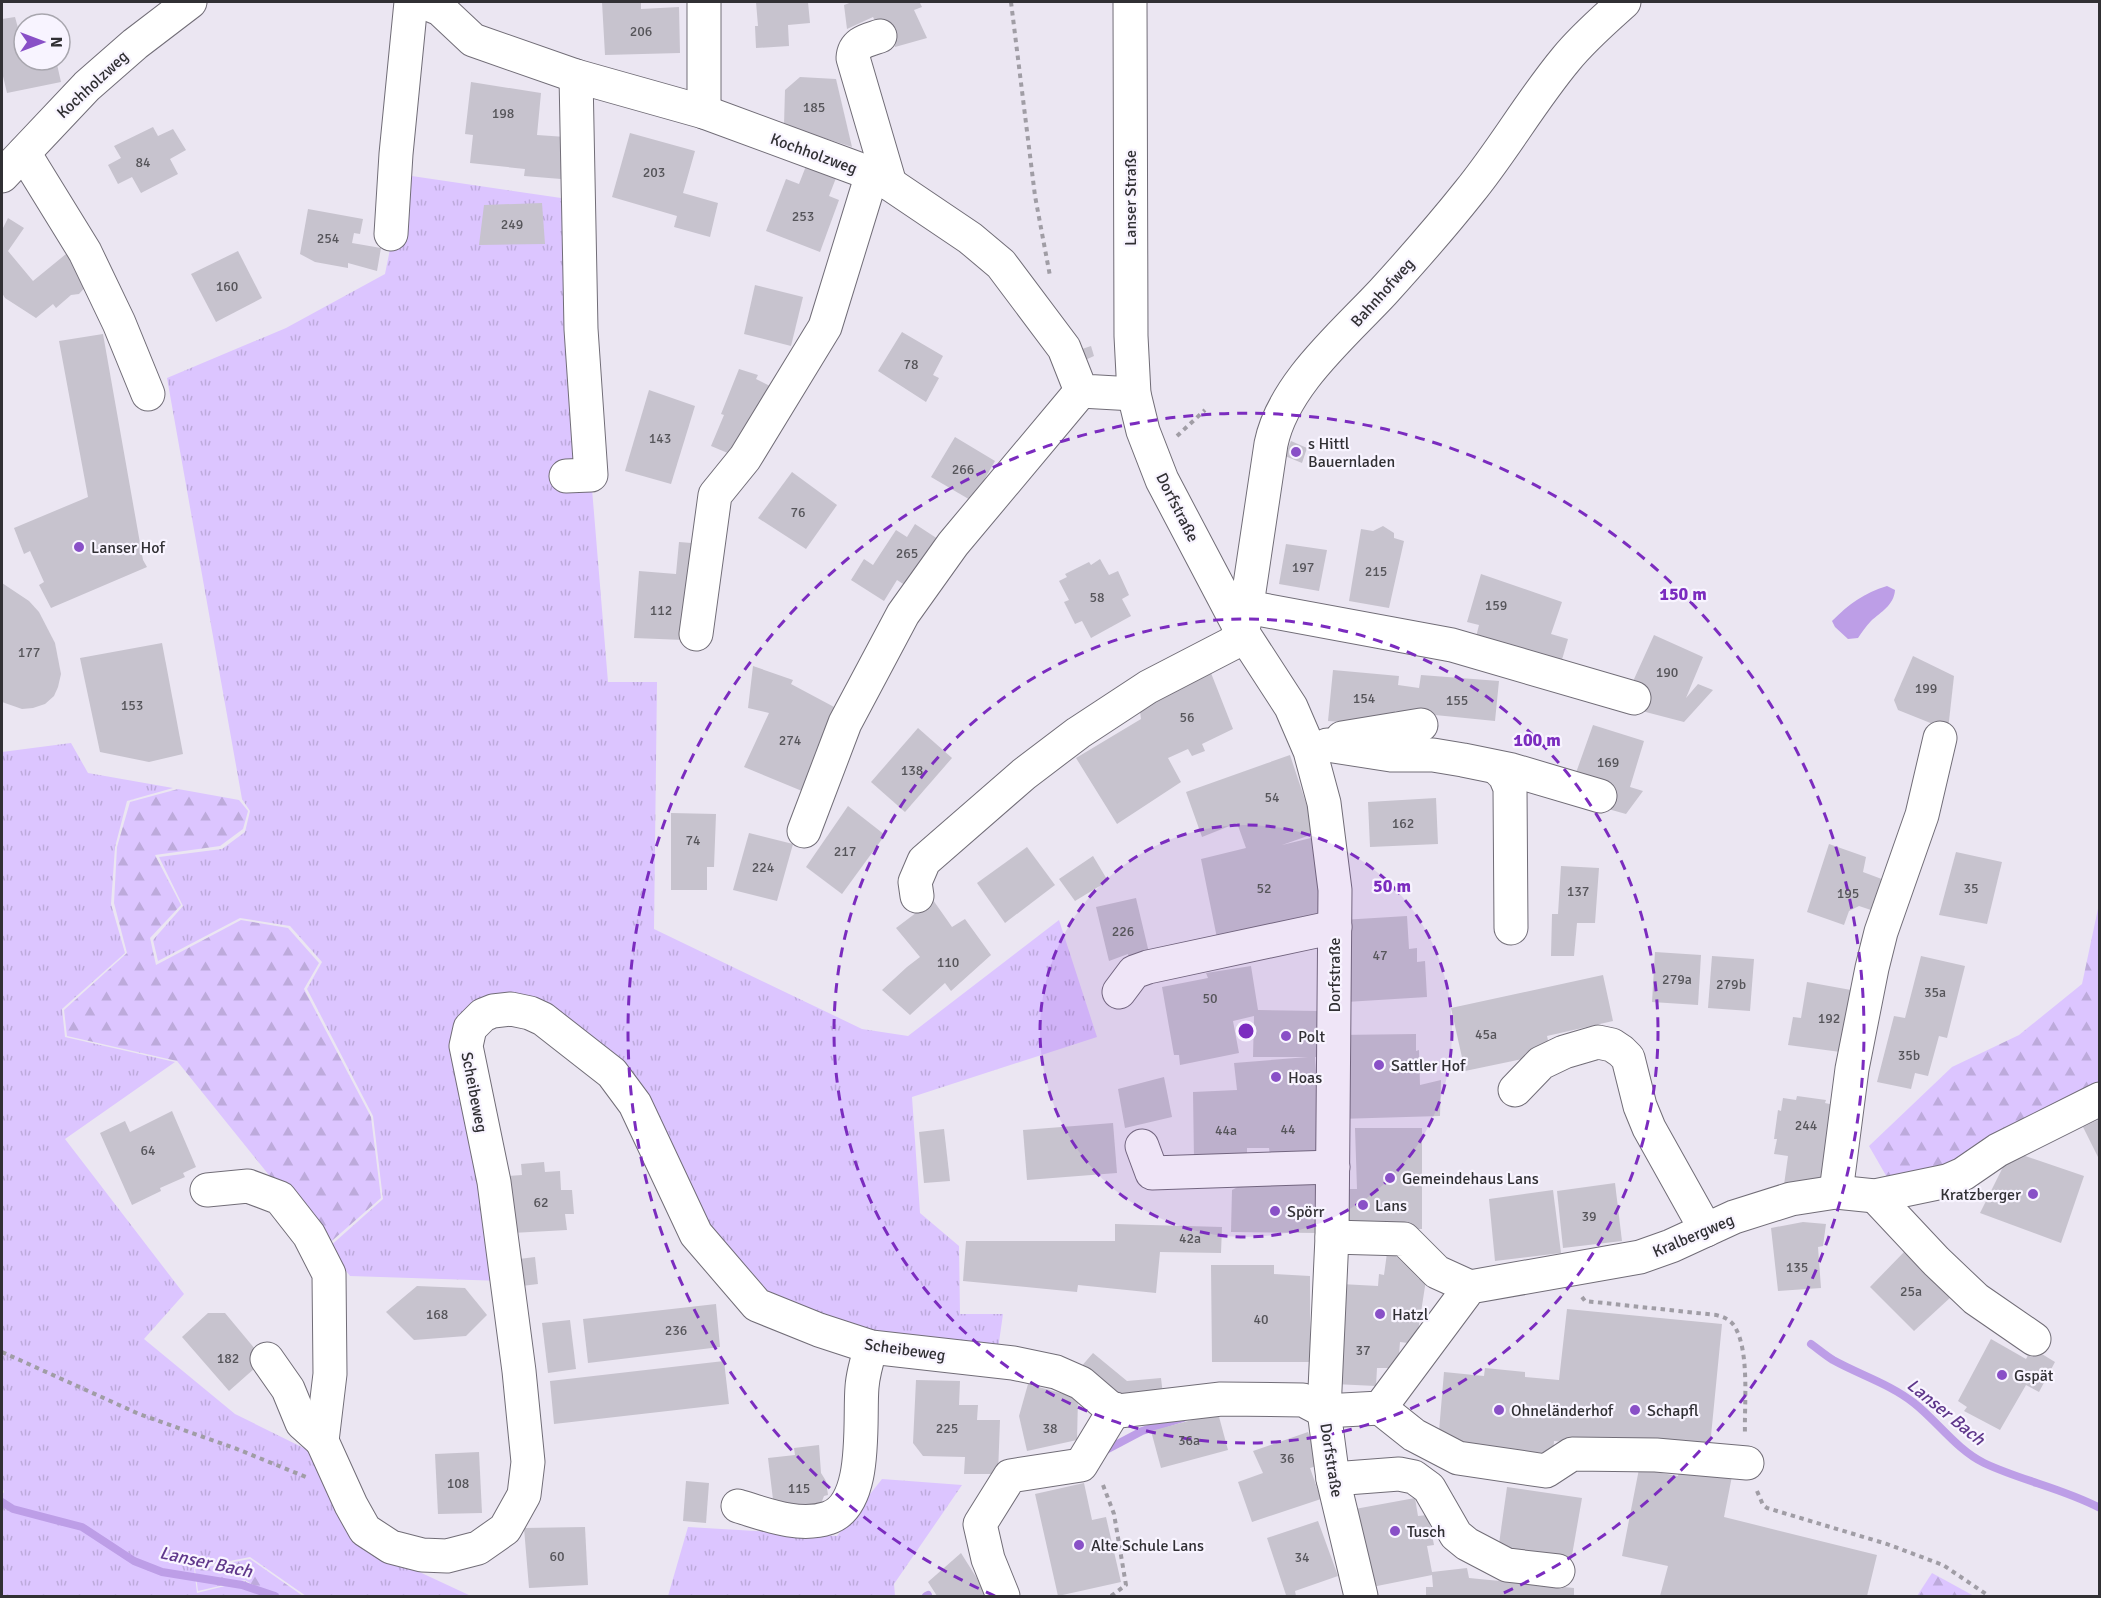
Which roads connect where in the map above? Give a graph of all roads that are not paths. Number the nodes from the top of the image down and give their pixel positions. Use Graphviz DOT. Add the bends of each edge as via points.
graph roads {
  1 [pos="190,2"];
  2 [pos="704,2"];
  3 [pos="1130,2"];
  4 [pos="1624,2"];
  5 [pos="428,3"];
  6 [pos="880,36"];
  7 [pos="576,76"];
  8 [pos="704,112"];
  9 [pos="10,163"];
  10 [pos="881,179"];
  11 [pos="391,234"];
  12 [pos="1081,391"];
  13 [pos="148,394"];
  14 [pos="1134,394"];
  15 [pos="566,476"];
  16 [pos="1245,610"];
  17 [pos="1394,619"];
  18 [pos="696,634"];
  19 [pos="1634,698"];
  20 [pos="1422,725"];
  21 [pos="1940,738"];
  22 [pos="1318,748"];
  23 [pos="1497,768"];
  24 [pos="1600,796"];
  25 [pos="804,831"];
  26 [pos="918,896"];
  27 [pos="1335,927"];
  28 [pos="1511,928"];
  29 [pos="1119,992"];
  30 [pos="1515,1090"];
  31 [pos="2100,1099"];
  32 [pos="1142,1146"];
  33 [pos="1333,1167"];
  34 [pos="207,1190"];
  35 [pos="1836,1192"];
  36 [pos="1875,1196"];
  37 [pos="1706,1230"];
  38 [pos="1332,1237"];
  39 [pos="1470,1287"];
  40 [pos="2034,1339"];
  41 [pos="871,1347"];
  42 [pos="267,1359"];
  43 [pos="1380,1408"];
  44 [pos="1115,1409"];
  45 [pos="1324,1412"];
  46 [pos="322,1442"];
  47 [pos="1747,1463"];
  48 [pos="1333,1479"];
  49 [pos="738,1506"];
  50 [pos="1558,1571"];
  51 [pos="1003,1596"];
  52 [pos="1360,1596"];
  1 -- 9 [label="street, Kochholzweg" via="87,86"];
  2 -- 8 [label="street"];
  3 -- 14 [label="street, Lanser Straße"];
  4 -- 16 [label="street, Bahnhofweg" via="1567,58 1470,190 1316,364 1286,405 1272,438"];
  5 -- 7 [label="street, Kochholzweg" via="472,40"];
  5 -- 11 [label="street" via="396,154"];
  6 -- 10 [label="street" via="858,45 853,58"];
  7 -- 8 [label="street, Kochholzweg"];
  7 -- 15 [label="street" via="581,329 591,475"];
  8 -- 10 [label="street, Kochholzweg"];
  9 -- 13 [label="street" via="85,252"];
  10 -- 12 [label="street, Kochholzweg" via="970,238 1001,264 1064,348"];
  10 -- 18 [label="street" via="825,327 745,458 715,495"];
  12 -- 14 [label="street"];
  12 -- 25 [label="street" via="953,544 903,614 845,723"];
  14 -- 16 [label="street, Dorfstraße" via="1162,480"];
  16 -- 17 [label="street"];
  16 -- 19 [label="street" via="1452,645"];
  16 -- 22 [label="street, Dorfstraße" via="1292,707"];
  16 -- 26 [label="street" via="1233,643 1148,687 1078,733 924,861 915,882"];
  20 -- 22 [label="street" via="1342,738"];
  21 -- 35 [label="street" via="1922,815 1874,959 1852,1069"];
  22 -- 23 [label="street" via="1433,755"];
  22 -- 27 [label="street, Dorfstraße" via="1335,890"];
  23 -- 24 [label="street"];
  23 -- 28 [label="street" via="1510,788"];
  27 -- 29 [label="street" via="1148,967 1134,972"];
  27 -- 33 [label="street, Dorfstraße"];
  30 -- 37 [label="street" via="1541,1063 1564,1052 1598,1042 1621,1051 1628,1058 1649,1128"];
  31 -- 36 [label="street, Kralbergweg" via="1998,1150 1955,1178"];
  32 -- 33 [label="street" via="1152,1173"];
  33 -- 38 [label="street, Dorfstraße"];
  34 -- 46 [label="street" via="248,1186 280,1198 309,1235 329,1274 330,1374"];
  35 -- 36 [label="street, Kralbergweg"];
  35 -- 37 [label="street, Kralbergweg" via="1772,1204"];
  36 -- 40 [label="street" via="1976,1299"];
  37 -- 39 [label="street, Kralbergweg" via="1640,1257"];
  38 -- 39 [label="street" via="1404,1239 1437,1272"];
  38 -- 45 [label="street, Dorfstraße"];
  39 -- 43 [label="street"];
  41 -- 44 [label="street, Scheibeweg" via="1013,1363 1056,1372 1081,1383"];
  41 -- 46 [label="street, Scheibeweg" via="757,1305 696,1234 635,1104 612,1073 543,1019 512,1009 493,1011 470,1028 466,1046 494,1182 519,1371 528,1462 524,1495 505,1529 478,1548 447,1556 391,1547 365,1530"];
  41 -- 49 [label="street" via="862,1385 862,1447 857,1477 837,1513 825,1519 800,1521"];
  42 -- 46 [label="street" via="288,1389 302,1423"];
  43 -- 45 [label="street"];
  43 -- 47 [label="street" via="1414,1435 1458,1458 1546,1471 1572,1454 1656,1455"];
  44 -- 45 [label="street" via="1204,1400 1303,1400"];
  44 -- 51 [label="street" via="1081,1465 1010,1476 980,1524 988,1559"];
  45 -- 48 [label="street, Dorfstraße"];
  48 -- 50 [label="street" via="1399,1474 1414,1477 1429,1488 1456,1535 1467,1544 1507,1564"];
  48 -- 52 [label="street, Dorfstraße"];
}
